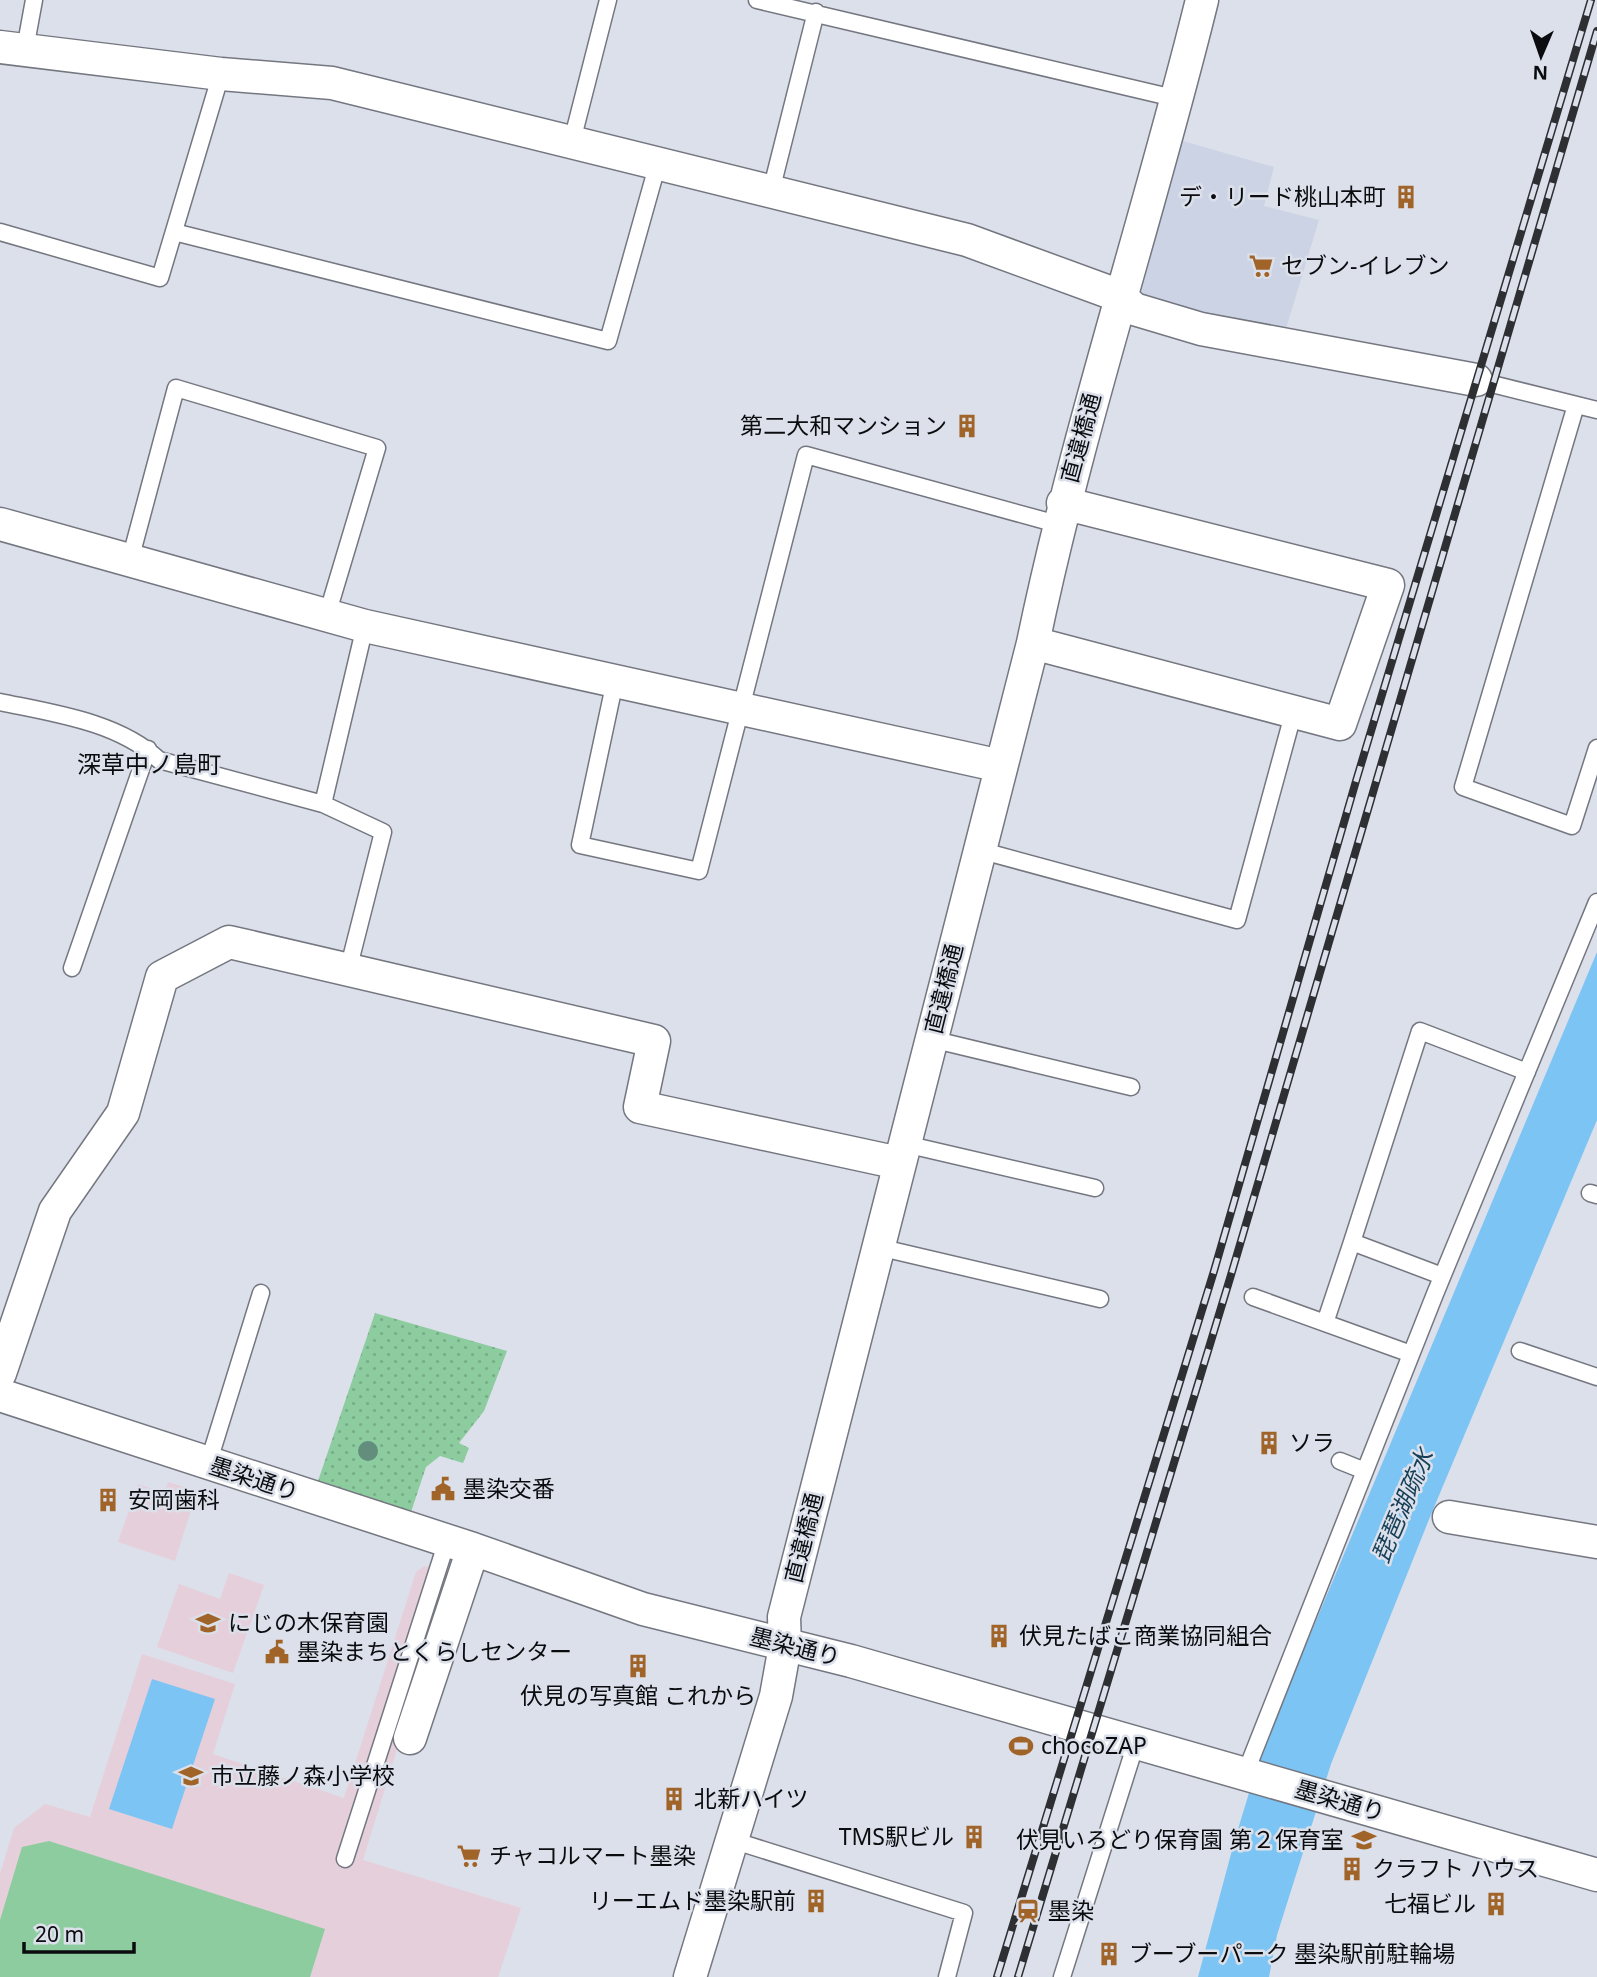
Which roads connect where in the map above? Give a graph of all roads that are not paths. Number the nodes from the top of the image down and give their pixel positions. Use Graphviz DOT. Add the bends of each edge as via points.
graph roads {
  1 [pos="34,0"];
  2 [pos="608,0"];
  3 [pos="757,0"];
  4 [pos="1202,0"];
  5 [pos="816,12"];
  6 [pos="13,48"];
  7 [pos="221,74"];
  8 [pos="1178,99"];
  9 [pos="572,141"];
  10 [pos="658,163"];
  11 [pos="771,191"];
  12 [pos="0,232"];
  13 [pos="174,232"];
  14 [pos="1120,296"];
  15 [pos="1476,380"];
  16 [pos="1576,405"];
  17 [pos="1597,410"];
  18 [pos="1060,514"];
  19 [pos="0,524"];
  20 [pos="130,560"];
  21 [pos="327,615"];
  22 [pos="365,626"];
  23 [pos="1032,643"];
  24 [pos="615,681"];
  25 [pos="0,702"];
  26 [pos="740,709"];
  27 [pos="1294,711"];
  28 [pos="1597,748"];
  29 [pos="148,750"];
  30 [pos="1001,766"];
  31 [pos="323,804"];
  32 [pos="979,850"];
  33 [pos="1597,902"];
  34 [pos="72,968"];
  35 [pos="348,970"];
  36 [pos="931,1038"];
  37 [pos="1527,1072"];
  38 [pos="1131,1087"];
  39 [pos="902,1154"];
  40 [pos="1095,1188"];
  41 [pos="1352,1242"];
  42 [pos="878,1247"];
  43 [pos="1443,1276"];
  44 [pos="261,1293"];
  45 [pos="1253,1297"];
  46 [pos="1100,1299"];
  47 [pos="1325,1323"];
  48 [pos="1520,1351"];
  49 [pos="1411,1354"];
  50 [pos="0,1373"];
  51 [pos="1597,1377"];
  52 [pos="0,1395"];
  53 [pos="1340,1461"];
  54 [pos="208,1464"];
  55 [pos="1365,1471"];
  56 [pos="1449,1517"];
  57 [pos="1597,1542"];
  58 [pos="460,1545"];
  59 [pos="785,1646"];
  60 [pos="410,1738"];
  61 [pos="1136,1743"];
  62 [pos="1245,1774"];
  63 [pos="732,1840"];
  64 [pos="345,1859"];
  65 [pos="1597,1875"];
  66 [pos="690,1977"];
  67 [pos="947,1977"];
  68 [pos="1062,1977"];
  1 -- 6 [label="lane"];
  2 -- 9 [label="lane"];
  3 -- 5 [label="lane"];
  4 -- 8 [label="street, 直違橋通"];
  5 -- 8 [label="lane"];
  5 -- 11 [label="lane"];
  6 -- 7 [label="street"];
  7 -- 9 [label="street" via="332,83"];
  7 -- 13 [label="lane"];
  8 -- 14 [label="street, 直違橋通"];
  9 -- 10 [label="street"];
  10 -- 11 [label="street"];
  10 -- 13 [label="lane" via="608,341"];
  11 -- 14 [label="street" via="968,240"];
  12 -- 13 [label="lane" via="160,278"];
  14 -- 15 [label="street" via="1135,309 1201,329"];
  14 -- 18 [label="street, 直違橋通"];
  15 -- 16 [label="lane"];
  16 -- 17 [label="lane"];
  16 -- 28 [label="lane" via="1463,787 1572,826"];
  18 -- 23 [label="street, 直違橋通"];
  18 -- 26 [label="lane" via="806,455"];
  18 -- 27 [label="street" via="1388,585 1340,724"];
  19 -- 20 [label="street"];
  20 -- 21 [label="street"];
  20 -- 21 [label="lane" via="176,388 377,448"];
  21 -- 22 [label="street"];
  22 -- 24 [label="street"];
  22 -- 31 [label="lane"];
  23 -- 27 [label="street"];
  23 -- 30 [label="street, 直違橋通"];
  24 -- 26 [label="street"];
  24 -- 26 [label="lane" via="580,845 699,871"];
  25 -- 29 [label="lane" via="62,714 141,742"];
  26 -- 30 [label="street"];
  27 -- 32 [label="lane" via="1237,920"];
  29 -- 31 [label="lane" via="159,760"];
  29 -- 34 [label="lane"];
  30 -- 32 [label="street, 直違橋通"];
  31 -- 35 [label="lane" via="383,832"];
  32 -- 36 [label="street, 直違橋通"];
  33 -- 37 [label="lane"];
  35 -- 39 [label="street" via="654,1041 640,1107"];
  35 -- 50 [label="street" via="229,942 162,976 123,1113 55,1211"];
  36 -- 38 [label="lane"];
  36 -- 39 [label="street, 直違橋通"];
  37 -- 41 [label="lane" via="1420,1031"];
  37 -- 43 [label="lane"];
  39 -- 40 [label="lane"];
  39 -- 42 [label="street, 直違橋通"];
  41 -- 43 [label="lane"];
  41 -- 47 [label="lane"];
  42 -- 46 [label="lane"];
  42 -- 59 [label="street, 直違橋通" via="784,1616"];
  43 -- 49 [label="lane"];
  44 -- 54 [label="lane"];
  45 -- 47 [label="lane"];
  47 -- 49 [label="lane"];
  48 -- 51 [label="lane"];
  49 -- 55 [label="lane"];
  52 -- 54 [label="street, 墨染通り"];
  53 -- 55 [label="lane"];
  54 -- 58 [label="street, 墨染通り"];
  55 -- 62 [label="lane"];
  56 -- 57 [label="street"];
  58 -- 59 [label="street, 墨染通り" via="643,1609"];
  58 -- 60 [label="street"];
  58 -- 64 [label="lane"];
  59 -- 61 [label="street, 墨染通り"];
  59 -- 63 [label="street, 直違橋通" via="776,1696"];
  61 -- 62 [label="street, 墨染通り"];
  61 -- 68 [label="lane"];
  62 -- 65 [label="street, 墨染通り"];
  63 -- 66 [label="street, 直違橋通"];
  63 -- 67 [label="lane" via="964,1913"];
}
